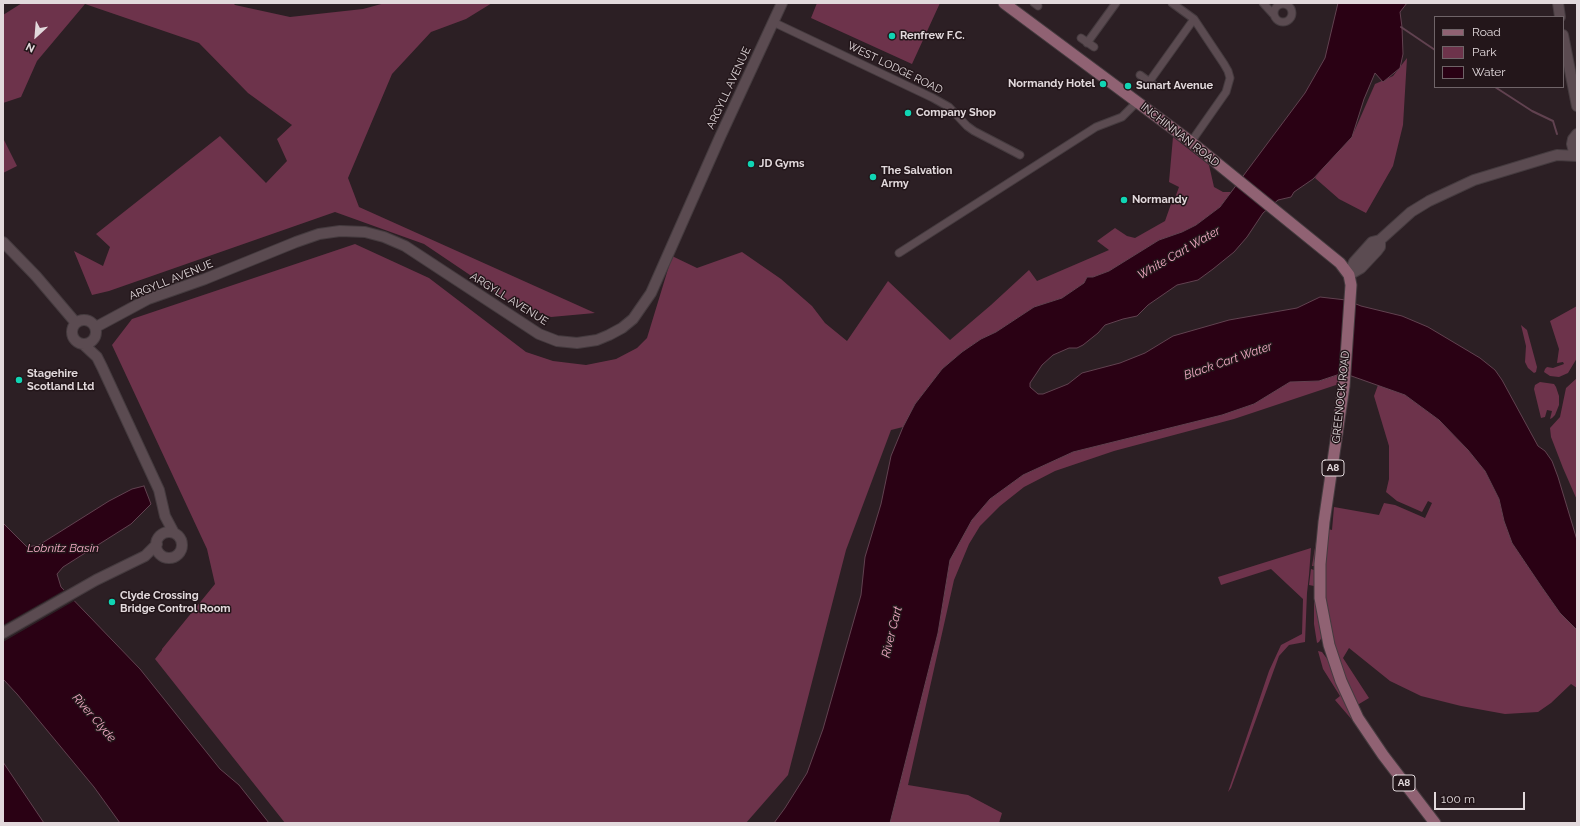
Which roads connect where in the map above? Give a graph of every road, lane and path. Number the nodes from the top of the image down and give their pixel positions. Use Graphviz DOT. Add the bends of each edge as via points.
graph roads {
  1 [pos="782,3"];
  2 [pos="1004,3"];
  3 [pos="1116,3"];
  4 [pos="1172,3"];
  5 [pos="1263,3"];
  6 [pos="1558,3"];
  7 [pos="1273,14"];
  8 [pos="1560,16"];
  9 [pos="1194,19"];
  10 [pos="773,22"];
  11 [pos="1564,41"];
  12 [pos="1087,43"];
  13 [pos="1140,75"];
  14 [pos="1137,102"];
  15 [pos="1577,106"];
  16 [pos="1575,135"];
  17 [pos="1191,142"];
  18 [pos="1020,155"];
  19 [pos="1557,155"];
  20 [pos="1577,156"];
  21 [pos="3,242"];
  22 [pos="899,252"];
  23 [pos="1349,275"];
  24 [pos="76,323"];
  25 [pos="96,327"];
  26 [pos="94,339"];
  27 [pos="83,344"];
  28 [pos="96,357"];
  29 [pos="165,516"];
  30 [pos="174,533"];
  31 [pos="159,544"];
  32 [pos="3,633"];
  33 [pos="1435,823"];
  1 -- 10 [label="street, ARGYLL AVENUE"];
  2 -- 14 [label="main road, INCHINNAN ROAD"];
  3 -- 12 [label="street"];
  4 -- 9 [label="street"];
  5 -- 7 [label="street"];
  6 -- 8 [label="street"];
  9 -- 13 [label="street" via="1152,84"];
  9 -- 17 [label="street" via="1224,64 1230,78 1226,92"];
  10 -- 18 [label="street, WEST LODGE ROAD" via="933,98 949,107 974,131"];
  10 -- 25 [label="street, ARGYLL AVENUE" via="651,293 633,319 609,335 577,343 557,341 529,328 405,246 365,232 340,231 319,234 296,242 148,300"];
  11 -- 15 [label="street"];
  14 -- 17 [label="main road, INCHINNAN ROAD"];
  14 -- 22 [label="street" via="1122,117 1096,127"];
  16 -- 19 [label="street"];
  16 -- 20 [label="street" via="1574,152"];
  17 -- 23 [label="main road, INCHINNAN ROAD" via="1340,263"];
  19 -- 20 [label="street"];
  19 -- 23 [label="street" via="1474,180 1440,195 1411,212 1380,240 1380,247 1361,268"];
  21 -- 24 [label="street"];
  23 -- 33 [label="main road, GREENOCK ROAD / A8" via="1344,386 1324,522 1320,598 1329,645 1341,681 1358,718"];
  24 -- 25 [label="street" via="83,319 94,323"];
  24 -- 27 [label="street" via="72,329 72,336"];
  25 -- 26 [label="street"];
  26 -- 27 [label="street"];
  26 -- 28 [label="street"];
  27 -- 28 [label="street"];
  28 -- 29 [label="street" via="159,490"];
  29 -- 30 [label="street"];
  29 -- 31 [label="street"];
  30 -- 31 [label="street" via="168,532"];
  30 -- 31 [label="street" via="182,542 178,554 171,558 163,556"];
  31 -- 32 [label="street" via="145,556 92,582"];
}
